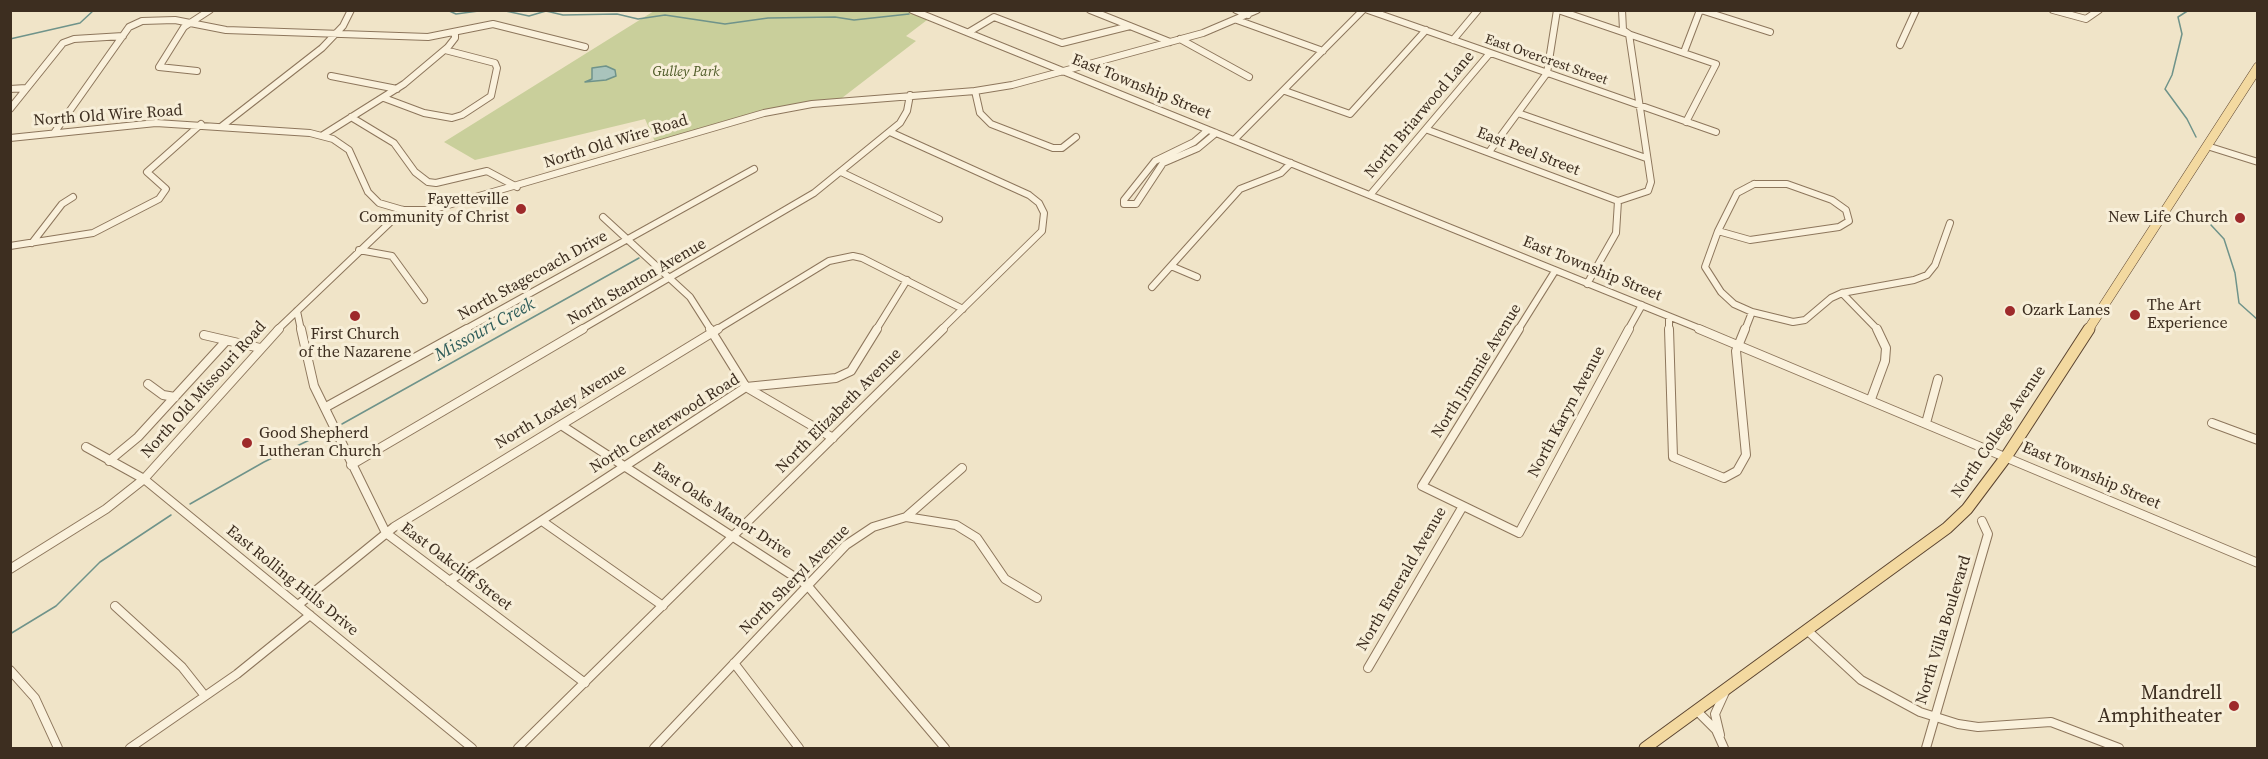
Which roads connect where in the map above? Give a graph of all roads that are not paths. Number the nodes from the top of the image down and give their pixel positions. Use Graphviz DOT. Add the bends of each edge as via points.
graph roads {
  1 [pos="210,10"];
  2 [pos="351,10"];
  3 [pos="912,10"];
  4 [pos="1090,10"];
  5 [pos="1236,10"];
  6 [pos="1257,10"];
  7 [pos="1364,10"];
  8 [pos="1368,10"];
  9 [pos="1478,10"];
  10 [pos="1557,10"];
  11 [pos="1622,10"];
  12 [pos="1701,10"];
  13 [pos="1916,10"];
  14 [pos="2054,10"];
  15 [pos="2099,10"];
  16 [pos="1248,15"];
  17 [pos="1237,20"];
  18 [pos="190,22"];
  19 [pos="1130,26"];
  20 [pos="1426,30"];
  21 [pos="455,32"];
  22 [pos="969,32"];
  23 [pos="1770,32"];
  24 [pos="336,34"];
  25 [pos="1629,34"];
  26 [pos="123,36"];
  27 [pos="1180,39"];
  28 [pos="1454,40"];
  29 [pos="1170,42"];
  30 [pos="1900,45"];
  31 [pos="585,47"];
  32 [pos="445,50"];
  33 [pos="1323,51"];
  34 [pos="1684,52"];
  35 [pos="1490,53"];
  36 [pos="1092,64"];
  37 [pos="2258,67"];
  38 [pos="197,71"];
  39 [pos="1064,71"];
  40 [pos="1547,73"];
  41 [pos="331,76"];
  42 [pos="1249,77"];
  43 [pos="1086,81"];
  44 [pos="26,88"];
  45 [pos="10,89"];
  46 [pos="397,89"];
  47 [pos="975,91"];
  48 [pos="1285,91"];
  49 [pos="910,95"];
  50 [pos="384,98"];
  51 [pos="1640,105"];
  52 [pos="10,109"];
  53 [pos="1518,113"];
  54 [pos="351,117"];
  55 [pos="1686,122"];
  56 [pos="201,124"];
  57 [pos="222,126"];
  58 [pos="1208,130"];
  59 [pos="1428,130"];
  60 [pos="54,132"];
  61 [pos="890,132"];
  62 [pos="1716,132"];
  63 [pos="1216,133"];
  64 [pos="323,135"];
  65 [pos="1076,137"];
  66 [pos="10,138"];
  67 [pos="1234,140"];
  68 [pos="2207,146"];
  69 [pos="1489,152"];
  70 [pos="1646,158"];
  71 [pos="2258,162"];
  72 [pos="1291,163"];
  73 [pos="754,169"];
  74 [pos="842,172"];
  75 [pos="517,187"];
  76 [pos="1370,195"];
  77 [pos="74,197"];
  78 [pos="1618,201"];
  79 [pos="403,210"];
  80 [pos="427,210"];
  81 [pos="603,217"];
  82 [pos="939,219"];
  83 [pos="1950,223"];
  84 [pos="381,230"];
  85 [pos="1718,231"];
  86 [pos="628,239"];
  87 [pos="32,243"];
  88 [pos="10,246"];
  89 [pos="359,250"];
  90 [pos="1171,266"];
  91 [pos="1555,271"];
  92 [pos="1197,277"];
  93 [pos="670,278"];
  94 [pos="907,280"];
  95 [pos="1587,284"];
  96 [pos="1152,286"];
  97 [pos="1842,293"];
  98 [pos="424,300"];
  99 [pos="1642,305"];
  100 [pos="963,309"];
  101 [pos="297,311"];
  102 [pos="1752,312"];
  103 [pos="1669,317"];
  104 [pos="712,332"];
  105 [pos="204,335"];
  106 [pos="226,341"];
  107 [pos="1737,344"];
  108 [pos="260,348"];
  109 [pos="1938,380"];
  110 [pos="148,384"];
  111 [pos="746,387"];
  112 [pos="175,397"];
  113 [pos="1871,399"];
  114 [pos="326,407"];
  115 [pos="1926,423"];
  116 [pos="2212,423"];
  117 [pos="561,425"];
  118 [pos="833,438"];
  119 [pos="2258,440"];
  120 [pos="86,447"];
  121 [pos="2006,457"];
  122 [pos="109,461"];
  123 [pos="351,465"];
  124 [pos="625,465"];
  125 [pos="962,468"];
  126 [pos="144,479"];
  127 [pos="1463,506"];
  128 [pos="906,517"];
  129 [pos="542,521"];
  130 [pos="1982,521"];
  131 [pos="386,533"];
  132 [pos="733,537"];
  133 [pos="2258,563"];
  134 [pos="10,569"];
  135 [pos="449,581"];
  136 [pos="807,585"];
  137 [pos="1037,598"];
  138 [pos="297,605"];
  139 [pos="115,606"];
  140 [pos="663,606"];
  141 [pos="310,615"];
  142 [pos="1808,631"];
  143 [pos="734,663"];
  144 [pos="1368,668"];
  145 [pos="10,670"];
  146 [pos="585,683"];
  147 [pos="1726,689"];
  148 [pos="205,696"];
  149 [pos="1696,710"];
  150 [pos="1934,717"];
  151 [pos="1720,735"];
  152 [pos="58,748"];
  153 [pos="130,748"];
  154 [pos="472,748"];
  155 [pos="518,748"];
  156 [pos="654,748"];
  157 [pos="800,748"];
  158 [pos="945,748"];
  159 [pos="1645,748"];
  160 [pos="1724,748"];
  161 [pos="1926,748"];
  162 [pos="2119,748"];
  1 -- 18 [label="street"];
  2 -- 24 [label="street"];
  3 -- 22 [label="street, East Township Street"];
  4 -- 19 [label="street"];
  5 -- 16 [label="street"];
  6 -- 16 [label="street, North Old Wire Road"];
  7 -- 33 [label="street"];
  8 -- 20 [label="street, East Overcrest Street"];
  9 -- 28 [label="street"];
  10 -- 25 [label="street"];
  10 -- 40 [label="street"];
  11 -- 25 [label="street" via="1623,30"];
  12 -- 23 [label="street"];
  12 -- 34 [label="street"];
  13 -- 30 [label="street"];
  14 -- 15 [label="street" via="2079,18 2092,17"];
  16 -- 17 [label="street, North Old Wire Road"];
  17 -- 27 [label="street, North Old Wire Road"];
  17 -- 33 [label="street"];
  18 -- 24 [label="street" via="226,30"];
  18 -- 26 [label="street" via="142,21 132,25"];
  18 -- 38 [label="street" via="159,67"];
  19 -- 22 [label="street" via="1062,43 994,17"];
  19 -- 29 [label="street"];
  20 -- 28 [label="street, East Overcrest Street"];
  20 -- 48 [label="street" via="1350,114"];
  21 -- 24 [label="street" via="428,37"];
  21 -- 31 [label="street" via="493,24"];
  21 -- 32 [label="street"];
  22 -- 39 [label="street, East Township Street"];
  24 -- 57 [label="street"];
  25 -- 34 [label="street"];
  25 -- 51 [label="street"];
  26 -- 44 [label="street" via="68,40"];
  26 -- 60 [label="street"];
  27 -- 29 [label="street, North Old Wire Road"];
  27 -- 42 [label="street"];
  28 -- 35 [label="street, East Overcrest Street"];
  29 -- 36 [label="street, North Old Wire Road"];
  32 -- 46 [label="street"];
  32 -- 50 [label="street" via="495,63 491,96 452,118 424,113"];
  33 -- 48 [label="street"];
  34 -- 55 [label="street" via="1717,66"];
  35 -- 40 [label="street, East Overcrest Street"];
  35 -- 59 [label="street, North Briarwood Lane"];
  36 -- 39 [label="street, North Old Wire Road"];
  36 -- 43 [label="street" via="1080,72"];
  37 -- 68 [label="main road, North College Avenue"];
  39 -- 43 [label="street, East Township Street"];
  39 -- 47 [label="street, North Old Wire Road"];
  40 -- 51 [label="street, East Overcrest Street"];
  40 -- 53 [label="street"];
  41 -- 46 [label="street"];
  43 -- 58 [label="street, East Township Street"];
  44 -- 45 [label="street"];
  44 -- 52 [label="street"];
  46 -- 50 [label="street"];
  47 -- 49 [label="street, North Old Wire Road"];
  47 -- 65 [label="street" via="980,113 991,124 1053,148 1062,148"];
  48 -- 67 [label="street"];
  49 -- 61 [label="street, North Stanton Avenue" via="906,115"];
  49 -- 75 [label="street, North Old Wire Road" via="777,110"];
  50 -- 54 [label="street"];
  51 -- 55 [label="street, East Overcrest Street"];
  51 -- 70 [label="street"];
  53 -- 69 [label="street"];
  53 -- 70 [label="street"];
  54 -- 64 [label="street"];
  54 -- 75 [label="street" via="394,143 415,172 431,183 487,171"];
  55 -- 62 [label="street, East Overcrest Street"];
  56 -- 57 [label="street, North Old Wire Road"];
  56 -- 60 [label="street, North Old Wire Road" via="156,123"];
  56 -- 87 [label="street" via="147,172 165,186 163,196 93,233"];
  57 -- 64 [label="street, North Old Wire Road"];
  58 -- 63 [label="street, East Township Street"];
  58 -- 63 [label="street" via="1194,142 1157,159 1124,204 1136,204 1163,163 1198,148"];
  59 -- 69 [label="street, East Peel Street"];
  59 -- 76 [label="street, North Briarwood Lane"];
  60 -- 66 [label="street, North Old Wire Road"];
  61 -- 74 [label="street, North Stanton Avenue"];
  61 -- 100 [label="street, North Elizabeth Avenue" via="1029,195 1043,208 1044,225 1037,236"];
  63 -- 67 [label="street, East Township Street"];
  64 -- 79 [label="street, North Old Wire Road" via="349,150 374,200"];
  67 -- 72 [label="street, East Township Street"];
  68 -- 71 [label="street"];
  68 -- 121 [label="main road, North College Avenue"];
  69 -- 78 [label="street, East Peel Street"];
  70 -- 78 [label="street" via="1651,182 1648,191"];
  72 -- 76 [label="street, East Township Street"];
  72 -- 90 [label="street" via="1281,173 1240,189"];
  73 -- 86 [label="street, North Stagecoach Drive"];
  74 -- 82 [label="street"];
  74 -- 93 [label="street, North Stanton Avenue" via="796,205"];
  75 -- 80 [label="street, North Old Wire Road"];
  76 -- 91 [label="street, East Township Street"];
  77 -- 87 [label="street" via="62,204"];
  78 -- 95 [label="street" via="1616,233"];
  79 -- 80 [label="street, North Old Wire Road"];
  79 -- 84 [label="street, North Old Missouri Road"];
  80 -- 84 [label="street"];
  81 -- 86 [label="street"];
  83 -- 97 [label="street" via="1935,265 1927,275"];
  84 -- 89 [label="street, North Old Missouri Road"];
  85 -- 85 [label="street" via="1750,240 1839,227 1848,224 1848,214 1832,200 1787,184 1767,182 1737,193"];
  85 -- 102 [label="street" via="1707,256 1707,273 1734,304"];
  86 -- 93 [label="street"];
  86 -- 114 [label="street, North Stagecoach Drive"];
  87 -- 88 [label="street"];
  89 -- 98 [label="street" via="392,256"];
  89 -- 101 [label="street, North Old Missouri Road"];
  90 -- 92 [label="street"];
  90 -- 96 [label="street"];
  91 -- 95 [label="street, East Township Street"];
  91 -- 127 [label="street, North Jimmie Avenue" via="1422,486"];
  93 -- 104 [label="street" via="694,302"];
  93 -- 123 [label="street, North Stanton Avenue"];
  94 -- 100 [label="street"];
  94 -- 104 [label="street, North Loxley Avenue" via="853,255 830,261"];
  94 -- 111 [label="street, North Centerwood Road" via="851,371 836,378"];
  95 -- 99 [label="street, East Township Street"];
  97 -- 102 [label="street" via="1805,320 1774,320"];
  97 -- 113 [label="street" via="1870,319 1886,348"];
  99 -- 103 [label="street, East Township Street"];
  99 -- 127 [label="street, North Karyn Avenue" via="1519,533"];
  100 -- 118 [label="street, North Elizabeth Avenue"];
  101 -- 108 [label="street, North Old Missouri Road"];
  101 -- 114 [label="street, East Oakcliff Street" via="314,386"];
  102 -- 107 [label="street"];
  103 -- 107 [label="street, East Township Street"];
  103 -- 107 [label="street" via="1673,457 1724,478 1733,475 1746,459"];
  104 -- 111 [label="street"];
  104 -- 117 [label="street, North Loxley Avenue"];
  105 -- 106 [label="street"];
  106 -- 108 [label="street"];
  106 -- 112 [label="street"];
  107 -- 113 [label="street, East Township Street"];
  108 -- 126 [label="street, North Old Missouri Road"];
  109 -- 115 [label="street"];
  110 -- 112 [label="street" via="163,395"];
  111 -- 118 [label="street"];
  111 -- 124 [label="street, North Centerwood Road"];
  112 -- 122 [label="street"];
  113 -- 115 [label="street, East Township Street"];
  114 -- 123 [label="street, East Oakcliff Street"];
  115 -- 121 [label="street, East Township Street"];
  116 -- 119 [label="street"];
  117 -- 124 [label="street, East Oaks Manor Drive"];
  117 -- 131 [label="street, North Loxley Avenue"];
  118 -- 132 [label="street, North Elizabeth Avenue"];
  120 -- 122 [label="street, East Rolling Hills Drive"];
  121 -- 133 [label="street, East Township Street"];
  121 -- 142 [label="main road, North College Avenue" via="1967,509 1947,528"];
  122 -- 126 [label="street, East Rolling Hills Drive"];
  123 -- 131 [label="street, East Oakcliff Street"];
  124 -- 129 [label="street, North Centerwood Road"];
  124 -- 132 [label="street, East Oaks Manor Drive"];
  125 -- 128 [label="street"];
  126 -- 134 [label="street, North Old Missouri Road" via="106,509"];
  126 -- 138 [label="street, East Rolling Hills Drive"];
  127 -- 144 [label="street, North Emerald Avenue"];
  128 -- 136 [label="street, North Sheryl Avenue" via="855,537"];
  128 -- 137 [label="street, North Sheryl Avenue" via="933,518 967,530 986,548 1005,579"];
  129 -- 135 [label="street, North Centerwood Road"];
  129 -- 140 [label="street"];
  130 -- 150 [label="street, North Villa Boulevard" via="1988,534"];
  131 -- 135 [label="street, East Oakcliff Street"];
  131 -- 138 [label="street, North Loxley Avenue"];
  132 -- 136 [label="street, East Oaks Manor Drive"];
  132 -- 140 [label="street, North Elizabeth Avenue"];
  135 -- 146 [label="street, East Oakcliff Street"];
  136 -- 143 [label="street, North Sheryl Avenue"];
  136 -- 158 [label="street, East Oaks Manor Drive"];
  138 -- 141 [label="street, East Rolling Hills Drive"];
  139 -- 148 [label="street" via="182,667"];
  140 -- 146 [label="street, North Elizabeth Avenue"];
  141 -- 148 [label="street"];
  141 -- 154 [label="street, East Rolling Hills Drive"];
  142 -- 147 [label="main road, North College Avenue"];
  142 -- 150 [label="street" via="1867,684"];
  143 -- 156 [label="street, North Sheryl Avenue"];
  143 -- 157 [label="street"];
  145 -- 152 [label="street" via="35,698"];
  146 -- 155 [label="street, North Elizabeth Avenue"];
  147 -- 149 [label="main road, North College Avenue"];
  147 -- 151 [label="street" via="1715,714"];
  148 -- 153 [label="street"];
  149 -- 151 [label="street"];
  149 -- 159 [label="main road, North College Avenue"];
  150 -- 161 [label="street, North Villa Boulevard"];
  150 -- 162 [label="street" via="1978,727 2051,722"];
  151 -- 160 [label="street"];
}
